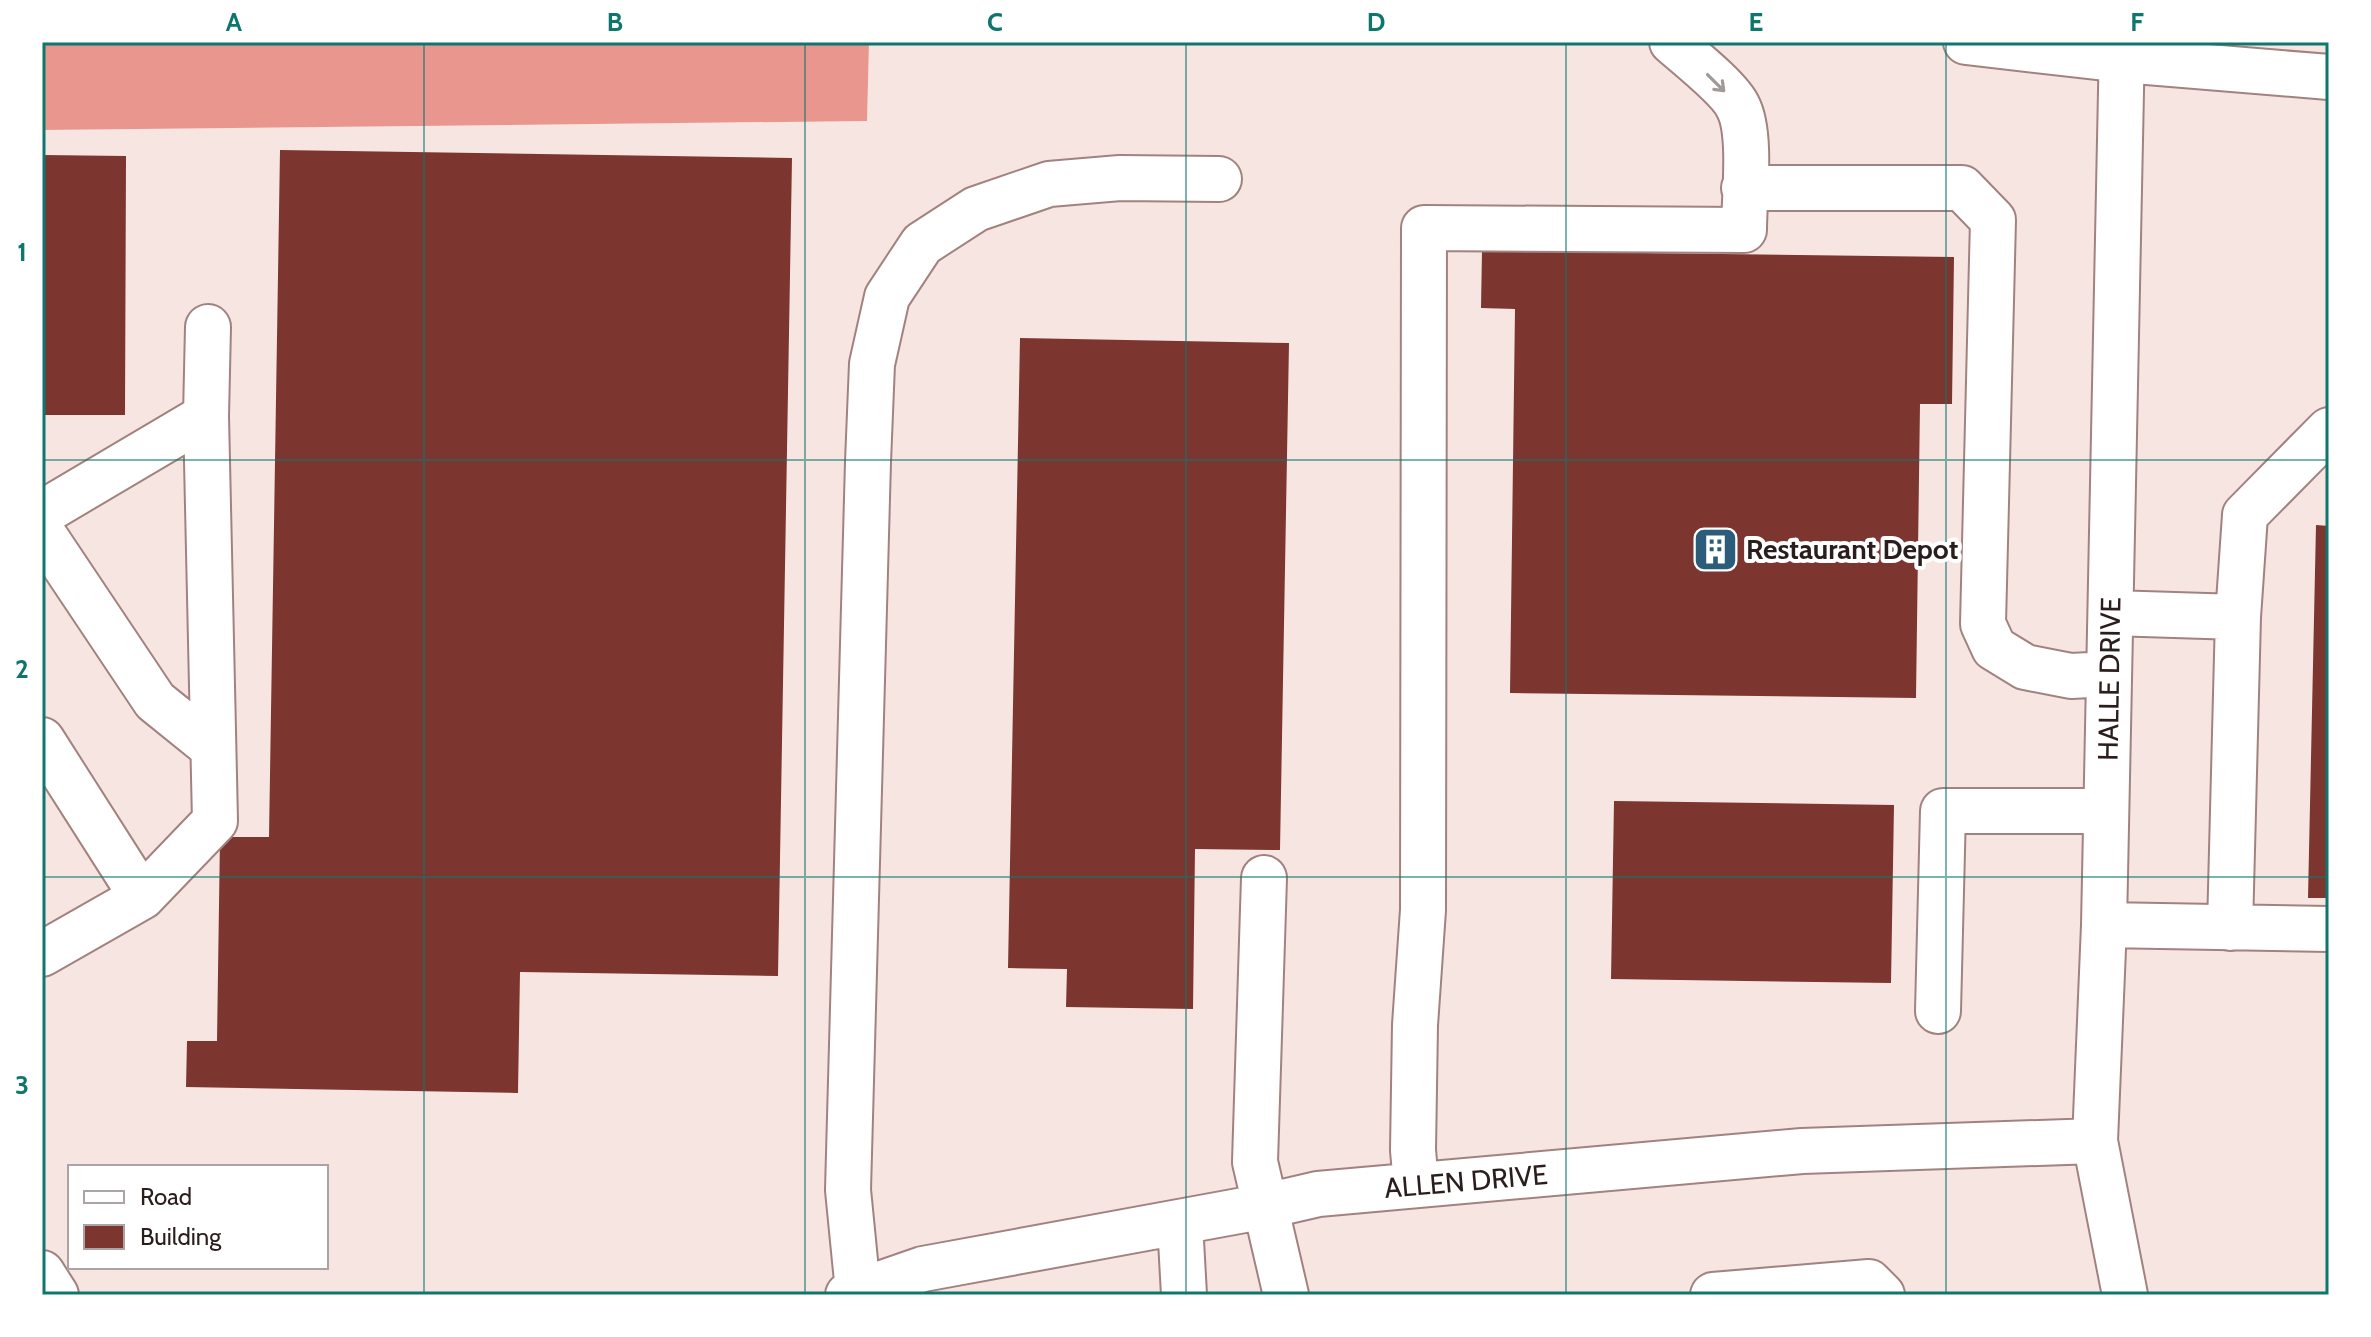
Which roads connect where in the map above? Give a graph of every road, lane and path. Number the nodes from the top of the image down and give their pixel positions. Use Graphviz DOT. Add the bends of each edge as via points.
graph roads {
  1 [pos="1672,42"];
  2 [pos="1966,42"];
  3 [pos="2122,51"];
  4 [pos="2329,77"];
  5 [pos="1219,179"];
  6 [pos="1744,188"];
  7 [pos="208,327"];
  8 [pos="206,416"];
  9 [pos="2329,430"];
  10 [pos="42,513"];
  11 [pos="42,532"];
  12 [pos="2111,613"];
  13 [pos="2238,617"];
  14 [pos="2109,674"];
  15 [pos="42,740"];
  16 [pos="212,747"];
  17 [pos="2106,811"];
  18 [pos="1264,878"];
  19 [pos="142,897"];
  20 [pos="2104,925"];
  21 [pos="2230,928"];
  22 [pos="2329,929"];
  23 [pos="42,954"];
  24 [pos="1938,1011"];
  25 [pos="2095,1141"];
  26 [pos="1416,1185"];
  27 [pos="1266,1206"];
  28 [pos="1180,1222"];
  29 [pos="42,1273"];
  30 [pos="853,1293"];
  31 [pos="56,1295"];
  32 [pos="1184,1295"];
  33 [pos="1286,1295"];
  34 [pos="1713,1295"];
  35 [pos="1882,1295"];
  36 [pos="2125,1295"];
  1 -- 6 [label="street, one-way" via="1738,106 1745,133"];
  2 -- 3 [label="street"];
  3 -- 4 [label="street"];
  3 -- 12 [label="street, HALLE DRIVE"];
  5 -- 30 [label="street" via="1049,184 976,209 922,244 887,297 872,364 868,462 848,1190"];
  6 -- 14 [label="street" via="1962,188 1993,220 1983,624 1994,648 2025,667 2071,676"];
  6 -- 26 [label="street" via="1744,230 1424,228 1423,894 1415,1025"];
  7 -- 8 [label="street"];
  8 -- 10 [label="street"];
  8 -- 16 [label="street"];
  9 -- 13 [label="street" via="2245,515"];
  11 -- 16 [label="street" via="155,701"];
  12 -- 13 [label="street"];
  12 -- 14 [label="street, HALLE DRIVE"];
  13 -- 21 [label="street"];
  14 -- 17 [label="street, HALLE DRIVE"];
  15 -- 19 [label="street"];
  16 -- 19 [label="street" via="215,821"];
  17 -- 20 [label="street, HALLE DRIVE"];
  17 -- 24 [label="street" via="1943,811"];
  18 -- 27 [label="street" via="1255,1162"];
  19 -- 23 [label="street"];
  20 -- 21 [label="street"];
  20 -- 25 [label="street, HALLE DRIVE"];
  21 -- 22 [label="street"];
  25 -- 26 [label="street, ALLEN DRIVE" via="1802,1151"];
  25 -- 36 [label="street, HALLE DRIVE"];
  26 -- 27 [label="street, ALLEN DRIVE" via="1318,1194"];
  27 -- 28 [label="street, ALLEN DRIVE"];
  27 -- 33 [label="street"];
  28 -- 30 [label="street, ALLEN DRIVE" via="923,1269"];
  28 -- 32 [label="street"];
  29 -- 31 [label="street"];
  34 -- 35 [label="street" via="1869,1282"];
}
